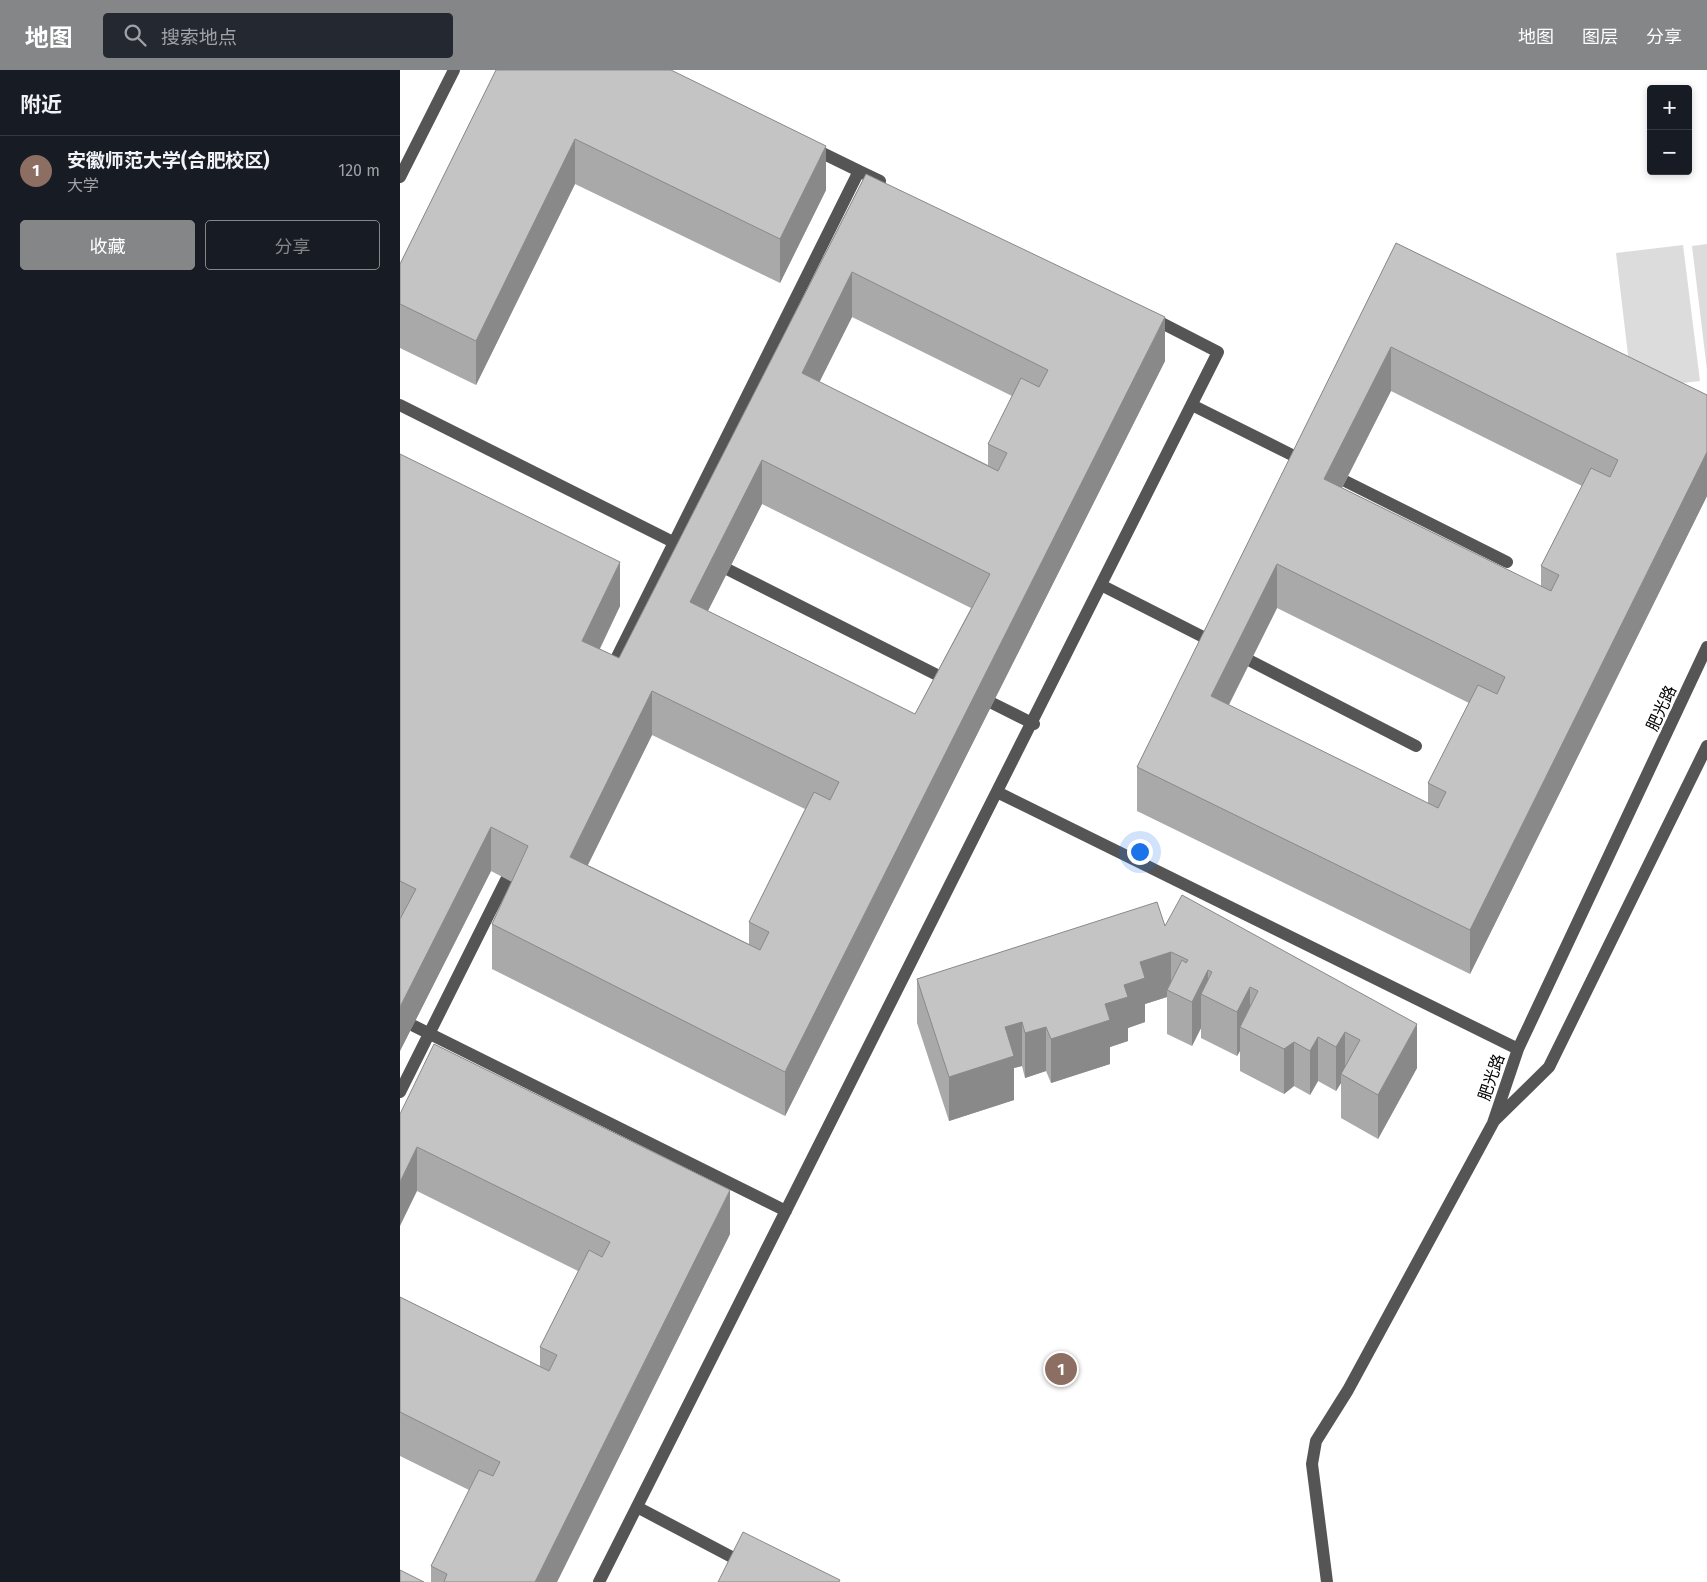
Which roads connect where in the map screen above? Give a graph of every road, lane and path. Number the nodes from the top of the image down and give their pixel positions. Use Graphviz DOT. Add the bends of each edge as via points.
graph roads {
  1 [pos="454,70"];
  2 [pos="805,144"];
  3 [pos="859,171"];
  4 [pos="400,177"];
  5 [pos="894,188"];
  6 [pos="1139,312"];
  7 [pos="400,405"];
  8 [pos="1192,405"];
  9 [pos="1507,562"];
  10 [pos="1101,585"];
  11 [pos="1707,647"];
  12 [pos="606,678"];
  13 [pos="1034,724"];
  14 [pos="1416,746"];
  15 [pos="1707,746"];
  16 [pos="997,792"];
  17 [pos="518,856"];
  18 [pos="400,1019"];
  19 [pos="429,1034"];
  20 [pos="1518,1049"];
  21 [pos="400,1092"];
  22 [pos="1492,1123"];
  23 [pos="786,1211"];
  24 [pos="637,1507"];
  25 [pos="753,1569"];
  26 [pos="599,1582"];
  27 [pos="1327,1582"];
  1 -- 4 [label="street"];
  2 -- 3 [label="street"];
  3 -- 5 [label="street"];
  3 -- 12 [label="street"];
  6 -- 8 [label="street" via="1218,352"];
  7 -- 13 [label="street"];
  8 -- 9 [label="street"];
  8 -- 10 [label="street"];
  10 -- 14 [label="street"];
  10 -- 16 [label="street"];
  11 -- 20 [label="street, 肥光路"];
  15 -- 22 [label="street, 肥光路" via="1549,1067"];
  16 -- 20 [label="street"];
  16 -- 23 [label="street"];
  17 -- 19 [label="street"];
  18 -- 19 [label="street"];
  19 -- 21 [label="street"];
  19 -- 23 [label="street"];
  20 -- 22 [label="street, 肥光路"];
  22 -- 27 [label="street" via="1348,1390 1316,1441 1312,1458"];
  23 -- 24 [label="street"];
  24 -- 25 [label="street"];
  24 -- 26 [label="street"];
}
